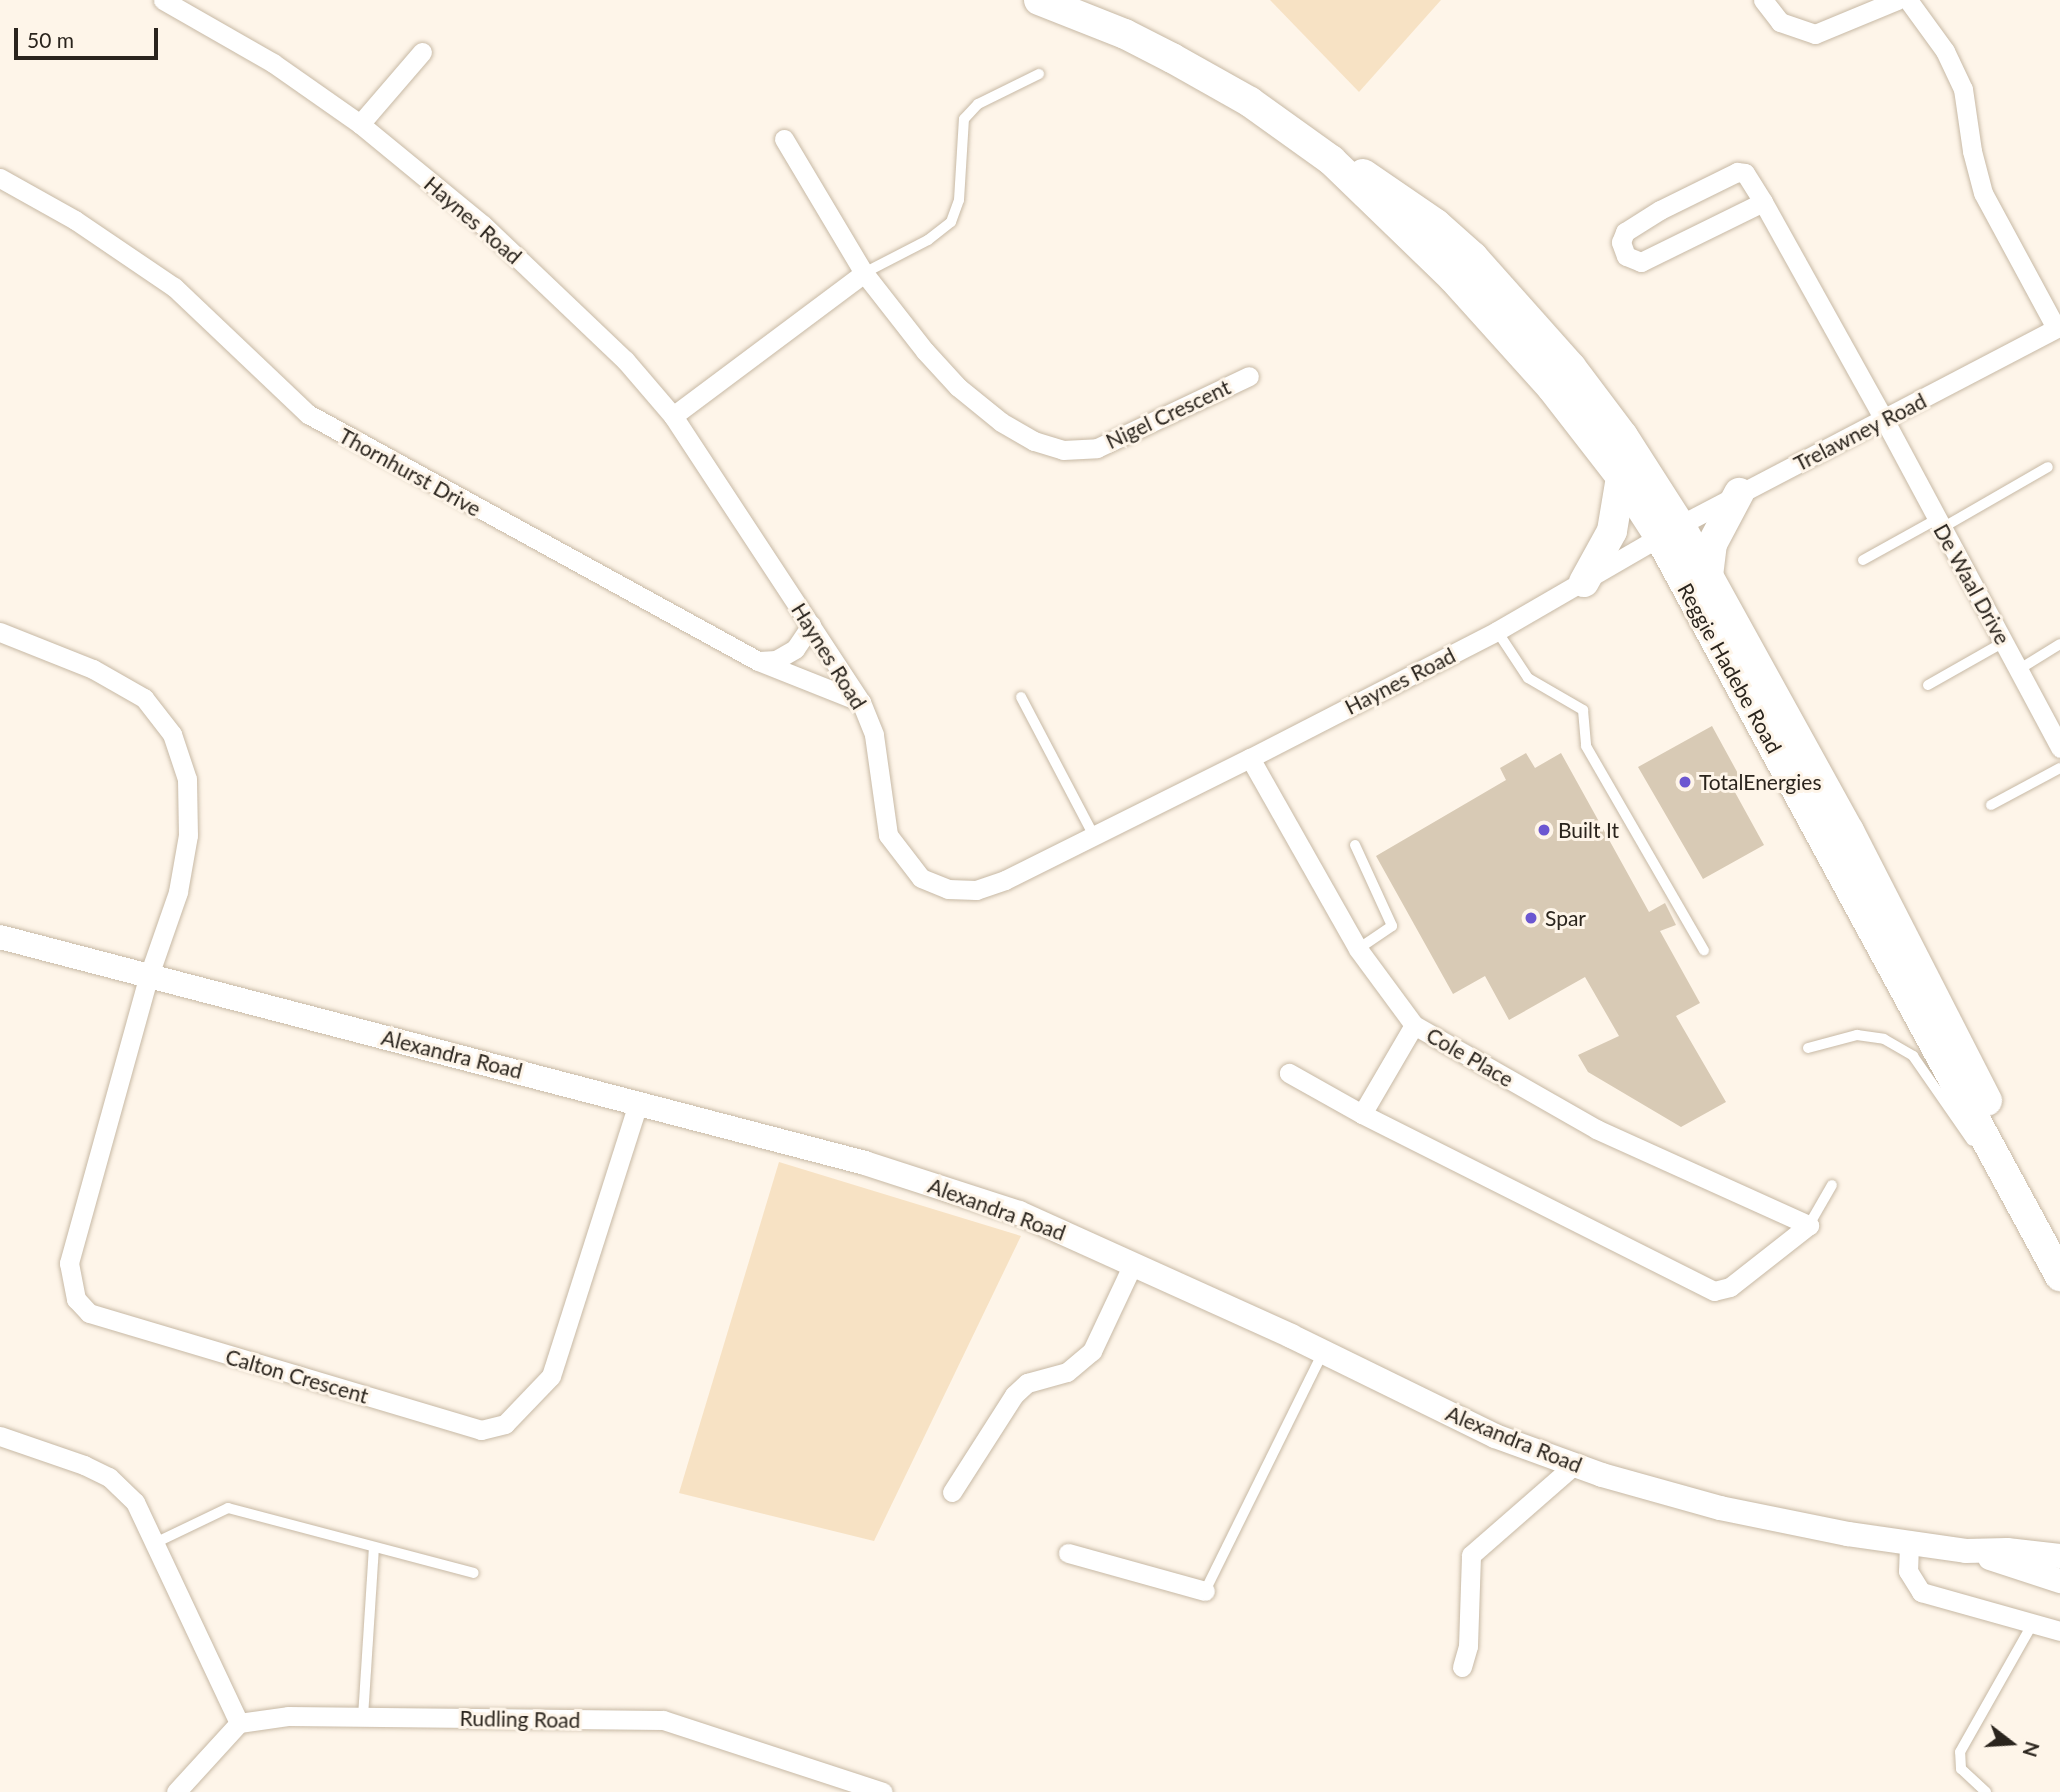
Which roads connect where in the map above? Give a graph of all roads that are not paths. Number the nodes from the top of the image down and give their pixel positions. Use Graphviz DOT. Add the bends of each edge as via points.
graph roads {
  1 [pos="163,0"];
  2 [pos="1039,0"];
  3 [pos="1763,0"];
  4 [pos="1897,0"];
  5 [pos="1908,0"];
  6 [pos="422,52"];
  7 [pos="1039,74"];
  8 [pos="360,124"];
  9 [pos="784,139"];
  10 [pos="1331,160"];
  11 [pos="0,178"];
  12 [pos="1763,202"];
  13 [pos="864,273"];
  14 [pos="2058,327"];
  15 [pos="1249,376"];
  16 [pos="673,416"];
  17 [pos="1885,421"];
  18 [pos="2048,467"];
  19 [pos="1621,477"];
  20 [pos="1740,493"];
  21 [pos="1939,524"];
  22 [pos="1670,530"];
  23 [pos="1863,560"];
  24 [pos="1707,576"];
  25 [pos="1584,582"];
  26 [pos="811,625"];
  27 [pos="1497,631"];
  28 [pos="0,632"];
  29 [pos="2004,642"];
  30 [pos="2060,644"];
  31 [pos="758,661"];
  32 [pos="2018,670"];
  33 [pos="1928,685"];
  34 [pos="1021,697"];
  35 [pos="861,702"];
  36 [pos="2060,748"];
  37 [pos="1250,758"];
  38 [pos="2060,768"];
  39 [pos="1991,805"];
  40 [pos="1094,836"];
  41 [pos="1355,845"];
  42 [pos="0,937"];
  43 [pos="1358,949"];
  44 [pos="1704,950"];
  45 [pos="148,978"];
  46 [pos="1414,1025"];
  47 [pos="1808,1048"];
  48 [pos="1289,1073"];
  49 [pos="638,1104"];
  50 [pos="1362,1114"];
  51 [pos="2007,1176"];
  52 [pos="1832,1185"];
  53 [pos="1809,1225"];
  54 [pos="2060,1238"];
  55 [pos="1133,1264"];
  56 [pos="2060,1276"];
  57 [pos="1324,1352"];
  58 [pos="0,1436"];
  59 [pos="1574,1465"];
  60 [pos="952,1492"];
  61 [pos="155,1543"];
  62 [pos="1909,1544"];
  63 [pos="374,1549"];
  64 [pos="1966,1551"];
  65 [pos="1068,1553"];
  66 [pos="2060,1556"];
  67 [pos="474,1573"];
  68 [pos="2060,1581"];
  69 [pos="1205,1591"];
  70 [pos="2033,1623"];
  71 [pos="2060,1631"];
  72 [pos="1462,1667"];
  73 [pos="363,1717"];
  74 [pos="239,1723"];
  75 [pos="176,1792"];
  76 [pos="883,1792"];
  77 [pos="1986,1792"];
  1 -- 8 [label="street, Haynes Road" via="273,63"];
  2 -- 10 [label="main road, Reggie Hadebe Road" via="1172,58 1250,102"];
  3 -- 4 [label="street" via="1780,22 1815,34"];
  5 -- 14 [label="street" via="1945,51 1963,89 1983,193"];
  6 -- 8 [label="street"];
  7 -- 13 [label="lane" via="978,104 964,119 959,200 951,222 928,240"];
  8 -- 16 [label="street, Haynes Road" via="513,253 625,360"];
  9 -- 13 [label="street, Nigel Crescent"];
  10 -- 19 [label="main road, Reggie Hadebe Road" via="1484,310"];
  10 -- 22 [label="main road, Reggie Hadebe Road" via="1355,170 1436,224 1504,289 1600,404"];
  11 -- 31 [label="street, Thornhurst Drive" via="75,220 174,287 308,414"];
  12 -- 12 [label="street, De Waal Drive" via="1642,262 1626,256 1621,242 1625,232 1660,210 1737,172 1745,173"];
  12 -- 17 [label="street, De Waal Drive"];
  13 -- 15 [label="street, Nigel Crescent" via="958,387 1001,422 1048,448 1097,448"];
  13 -- 16 [label="street"];
  14 -- 17 [label="street, Trelawney Road"];
  16 -- 26 [label="street, Haynes Road"];
  17 -- 20 [label="street, Trelawney Road"];
  17 -- 21 [label="street, De Waal Drive"];
  18 -- 21 [label="lane"];
  19 -- 22 [label="main road, Reggie Hadebe Road"];
  19 -- 25 [label="main road" via="1612,531"];
  20 -- 22 [label="street, Trelawney Road"];
  20 -- 24 [label="main road" via="1712,544"];
  21 -- 23 [label="lane"];
  21 -- 29 [label="street, De Waal Drive"];
  22 -- 24 [label="main road, Reggie Hadebe Road"];
  22 -- 25 [label="street, Haynes Road"];
  22 -- 51 [label="main road, Reggie Hadebe Road" via="1905,997"];
  24 -- 54 [label="main road, Reggie Hadebe Road" via="1849,831 1925,986"];
  25 -- 27 [label="street, Haynes Road"];
  26 -- 31 [label="street" via="795,649 776,660"];
  26 -- 35 [label="street, Haynes Road"];
  27 -- 37 [label="street, Haynes Road"];
  27 -- 44 [label="lane" via="1528,678 1583,710 1586,746"];
  28 -- 45 [label="street, Calton Crescent" via="93,669 144,698 172,734 187,779 188,835 178,892"];
  29 -- 32 [label="street, De Waal Drive"];
  29 -- 33 [label="lane"];
  30 -- 32 [label="lane"];
  31 -- 35 [label="street, Thornhurst Drive"];
  32 -- 36 [label="street, De Waal Drive"];
  34 -- 40 [label="lane"];
  35 -- 40 [label="street, Haynes Road" via="874,735 888,835 921,878 948,889 976,890"];
  37 -- 40 [label="street, Haynes Road"];
  37 -- 43 [label="street, Cole Place"];
  38 -- 39 [label="lane"];
  41 -- 43 [label="lane" via="1392,926"];
  42 -- 45 [label="street, Alexandra Road"];
  43 -- 46 [label="street, Cole Place"];
  45 -- 49 [label="street, Alexandra Road"];
  45 -- 49 [label="street, Calton Crescent" via="69,1263 76,1299 102,1319 481,1430 505,1424 551,1376"];
  46 -- 50 [label="street"];
  46 -- 53 [label="street, Cole Place" via="1596,1129"];
  47 -- 51 [label="lane" via="1857,1035 1884,1040 1913,1056 1964,1131"];
  48 -- 50 [label="street"];
  49 -- 55 [label="street, Alexandra Road" via="865,1163 1019,1213"];
  50 -- 53 [label="street" via="1714,1291 1730,1287"];
  51 -- 56 [label="main road, Reggie Hadebe Road"];
  52 -- 53 [label="lane"];
  55 -- 57 [label="street, Alexandra Road"];
  55 -- 60 [label="street" via="1092,1351 1074,1368 1027,1384 1014,1395"];
  57 -- 59 [label="street, Alexandra Road" via="1495,1436"];
  57 -- 69 [label="lane"];
  58 -- 61 [label="street" via="108,1477 135,1502"];
  59 -- 62 [label="street, Alexandra Road" via="1720,1508"];
  59 -- 72 [label="street" via="1471,1555 1468,1646"];
  61 -- 63 [label="lane" via="228,1507"];
  61 -- 74 [label="street"];
  62 -- 64 [label="street, Alexandra Road"];
  62 -- 70 [label="street" via="1908,1571 1920,1592"];
  63 -- 67 [label="lane"];
  63 -- 73 [label="lane"];
  64 -- 66 [label="street, Alexandra Road"];
  64 -- 68 [label="street, Alexandra Road"];
  65 -- 69 [label="street"];
  70 -- 71 [label="street"];
  70 -- 77 [label="lane" via="1960,1752 1961,1769"];
  73 -- 74 [label="street, Rudling Road" via="288,1716"];
  73 -- 76 [label="street, Rudling Road" via="663,1720"];
  74 -- 75 [label="street"];
}
